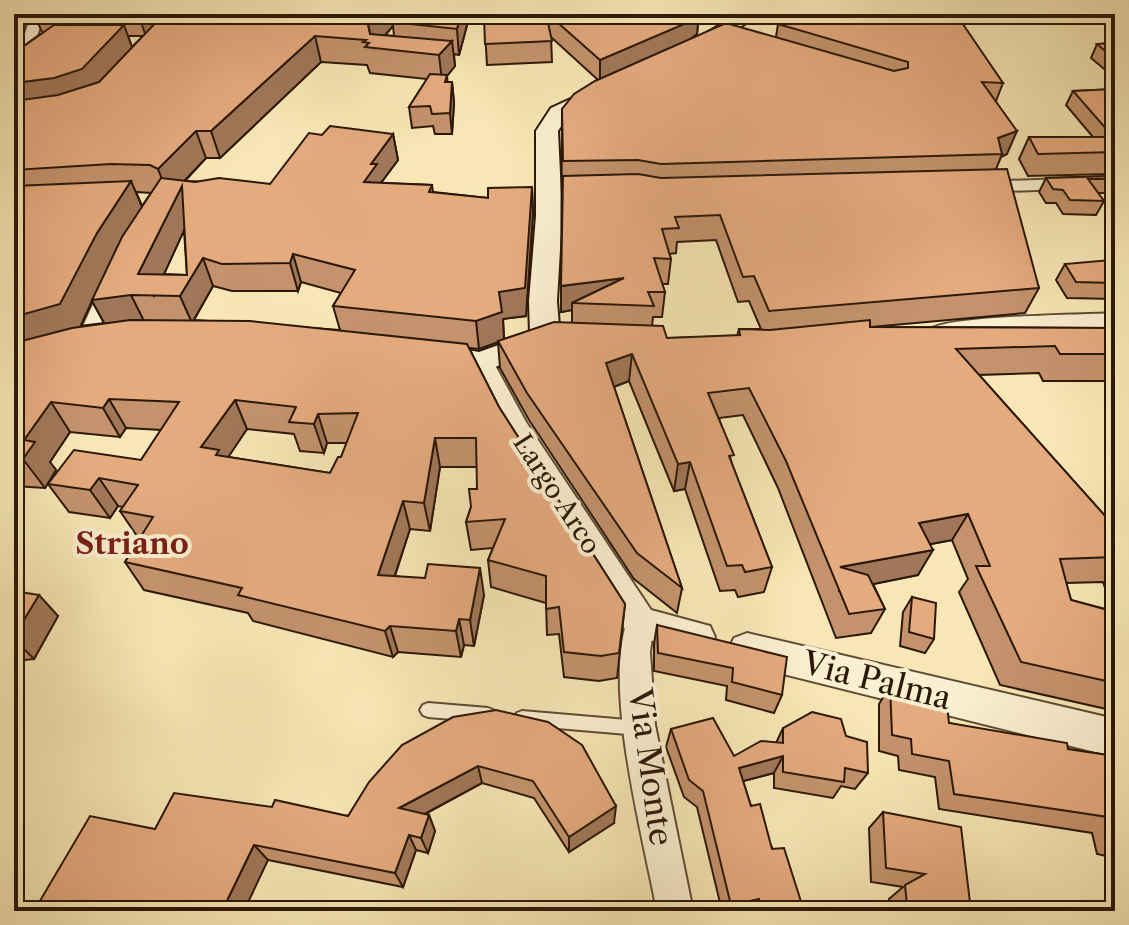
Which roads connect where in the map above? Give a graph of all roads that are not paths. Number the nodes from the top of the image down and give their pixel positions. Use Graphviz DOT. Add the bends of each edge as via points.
graph roads {
  1 [pos="38,14"];
  2 [pos="750,14"];
  3 [pos="1101,14"];
  4 [pos="1115,29"];
  5 [pos="14,56"];
  6 [pos="667,61"];
  7 [pos="624,80"];
  8 [pos="1115,182"];
  9 [pos="957,187"];
  10 [pos="123,263"];
  11 [pos="1115,320"];
  12 [pos="913,334"];
  13 [pos="570,338"];
  14 [pos="545,339"];
  15 [pos="87,345"];
  16 [pos="398,350"];
  17 [pos="481,362"];
  18 [pos="640,623"];
  19 [pos="428,710"];
  20 [pos="642,728"];
  21 [pos="1115,738"];
  22 [pos="675,911"];
  1 -- 5 [label="street" via="35,44"];
  2 -- 6 [label="main road"];
  3 -- 4 [label="street"];
  7 -- 14 [label="main road" via="559,113 547,131 553,193 543,301"];
  8 -- 9 [label="street"];
  10 -- 15 [label="street"];
  11 -- 12 [label="street"];
  13 -- 14 [label="street"];
  14 -- 17 [label="main road"];
  16 -- 17 [label="main road"];
  17 -- 18 [label="street, Largo Arco" via="514,427"];
  18 -- 20 [label="street, Via Monte" via="635,642"];
  18 -- 21 [label="street, Via Palma"];
  19 -- 20 [label="lane"];
  20 -- 22 [label="street, Via Monte"];
}
